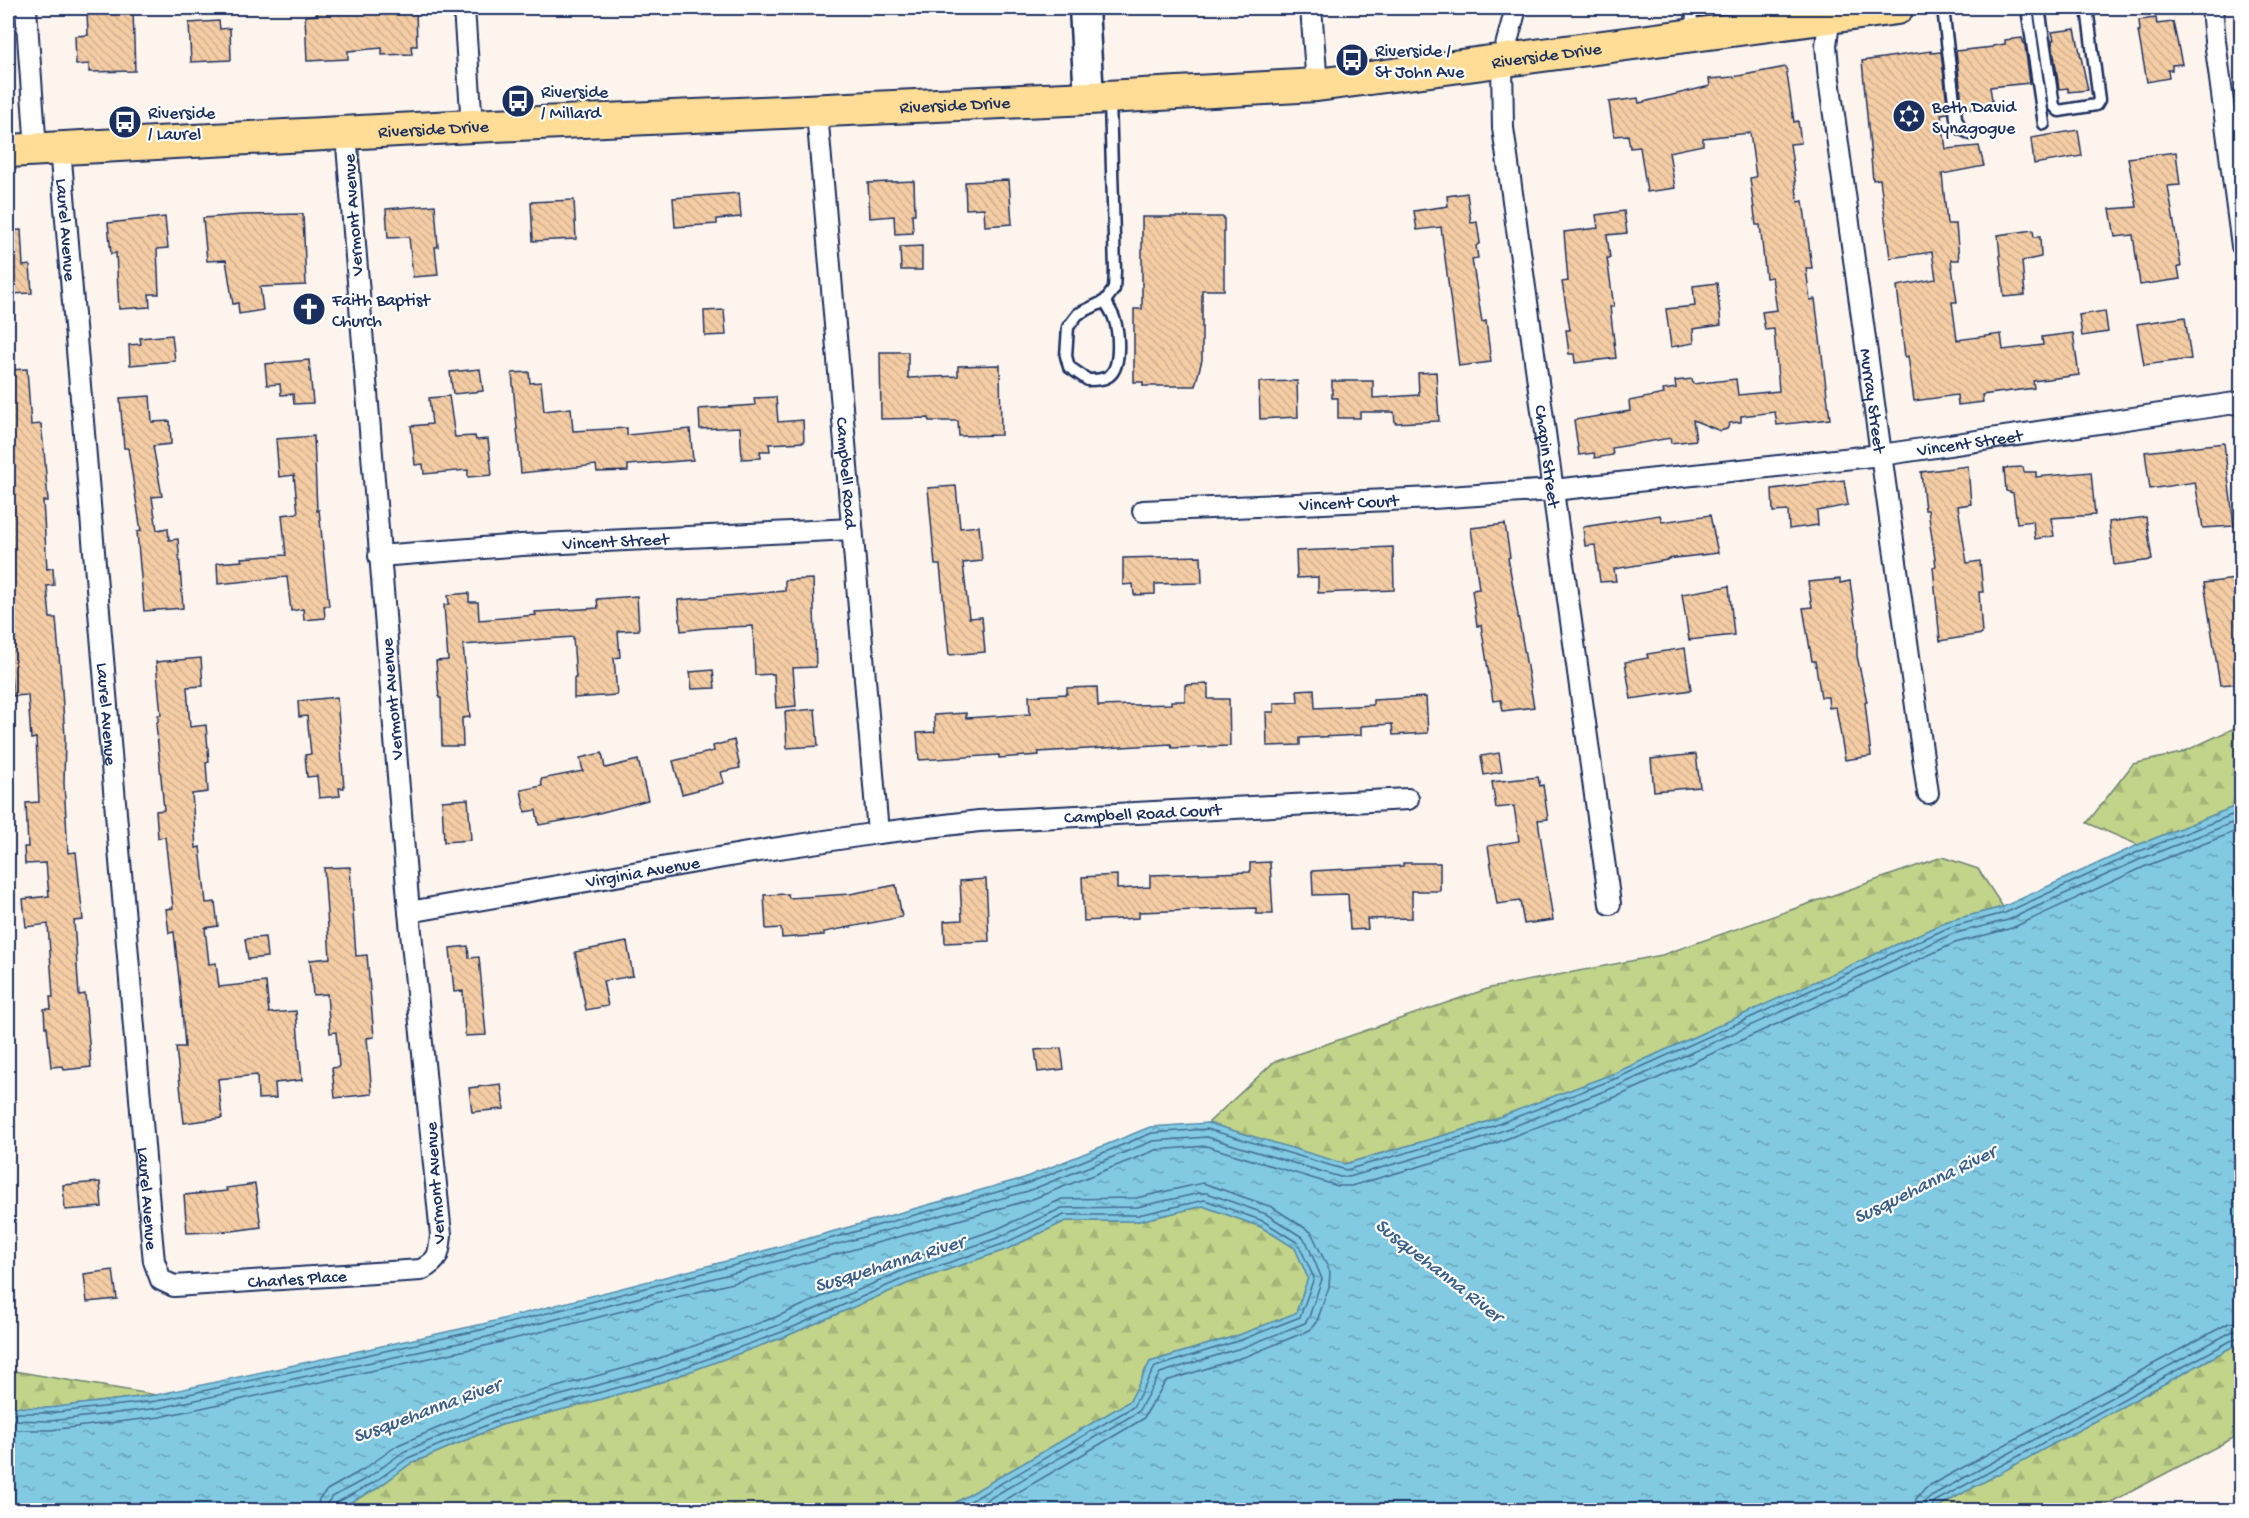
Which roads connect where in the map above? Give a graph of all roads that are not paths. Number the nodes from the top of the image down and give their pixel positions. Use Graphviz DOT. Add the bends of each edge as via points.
graph roads {
  1 [pos="26,8"];
  2 [pos="464,8"];
  3 [pos="1084,8"];
  4 [pos="1311,8"];
  5 [pos="1516,8"];
  6 [pos="1897,8"];
  7 [pos="1943,8"];
  8 [pos="2027,8"];
  9 [pos="2039,8"];
  10 [pos="2087,8"];
  11 [pos="2212,8"];
  12 [pos="1830,12"];
  13 [pos="1692,21"];
  14 [pos="1502,61"];
  15 [pos="1317,85"];
  16 [pos="1100,98"];
  17 [pos="817,112"];
  18 [pos="2044,124"];
  19 [pos="472,126"];
  20 [pos="346,133"];
  21 [pos="1971,134"];
  22 [pos="34,150"];
  23 [pos="2241,246"];
  24 [pos="1105,302"];
  25 [pos="2241,402"];
  26 [pos="1881,455"];
  27 [pos="1554,490"];
  28 [pos="1143,511"];
  29 [pos="852,529"];
  30 [pos="379,556"];
  31 [pos="1928,793"];
  32 [pos="1408,799"];
  33 [pos="878,833"];
  34 [pos="1610,904"];
  35 [pos="409,912"];
  36 [pos="434,1263"];
  37 [pos="161,1280"];
  1 -- 22 [label="street, Laurel Avenue"];
  2 -- 19 [label="street"];
  3 -- 16 [label="street"];
  4 -- 15 [label="street"];
  5 -- 14 [label="street, Chapin Street"];
  6 -- 12 [label="main road, Riverside Drive"];
  7 -- 21 [label="lane" via="1956,118 1961,129"];
  8 -- 18 [label="lane"];
  9 -- 10 [label="lane" via="2054,106 2059,111 2096,105 2099,100"];
  11 -- 23 [label="street"];
  12 -- 13 [label="main road, Riverside Drive"];
  12 -- 26 [label="street, Murray Street" via="1826,45 1829,79"];
  13 -- 14 [label="main road, Riverside Drive"];
  14 -- 15 [label="main road, Riverside Drive"];
  14 -- 27 [label="street, Chapin Street" via="1503,128"];
  15 -- 16 [label="main road, Riverside Drive"];
  16 -- 17 [label="main road, Riverside Drive"];
  16 -- 24 [label="lane" via="1115,271 1114,289"];
  17 -- 19 [label="main road, Riverside Drive"];
  17 -- 29 [label="street, Campbell Road"];
  19 -- 20 [label="main road, Riverside Drive"];
  20 -- 22 [label="main road, Riverside Drive"];
  20 -- 30 [label="street, Vermont Avenue"];
  22 -- 37 [label="street, Laurel Avenue" via="154,1261"];
  24 -- 24 [label="lane" via="1078,314 1068,327 1069,367 1088,380 1106,378 1113,373 1116,362 1117,331"];
  25 -- 26 [label="street, Vincent Street"];
  26 -- 27 [label="street, Vincent Street"];
  26 -- 31 [label="street, Murray Street"];
  27 -- 28 [label="street, Vincent Court"];
  27 -- 34 [label="street, Chapin Street"];
  29 -- 30 [label="street, Vincent Street"];
  29 -- 33 [label="street, Campbell Road"];
  30 -- 35 [label="street, Vermont Avenue"];
  32 -- 33 [label="street, Campbell Road Court" via="979,822"];
  33 -- 35 [label="street, Virginia Avenue"];
  35 -- 36 [label="street, Vermont Avenue" via="441,1235 440,1253"];
  36 -- 37 [label="street, Charles Place" via="421,1270 174,1286"];
}
